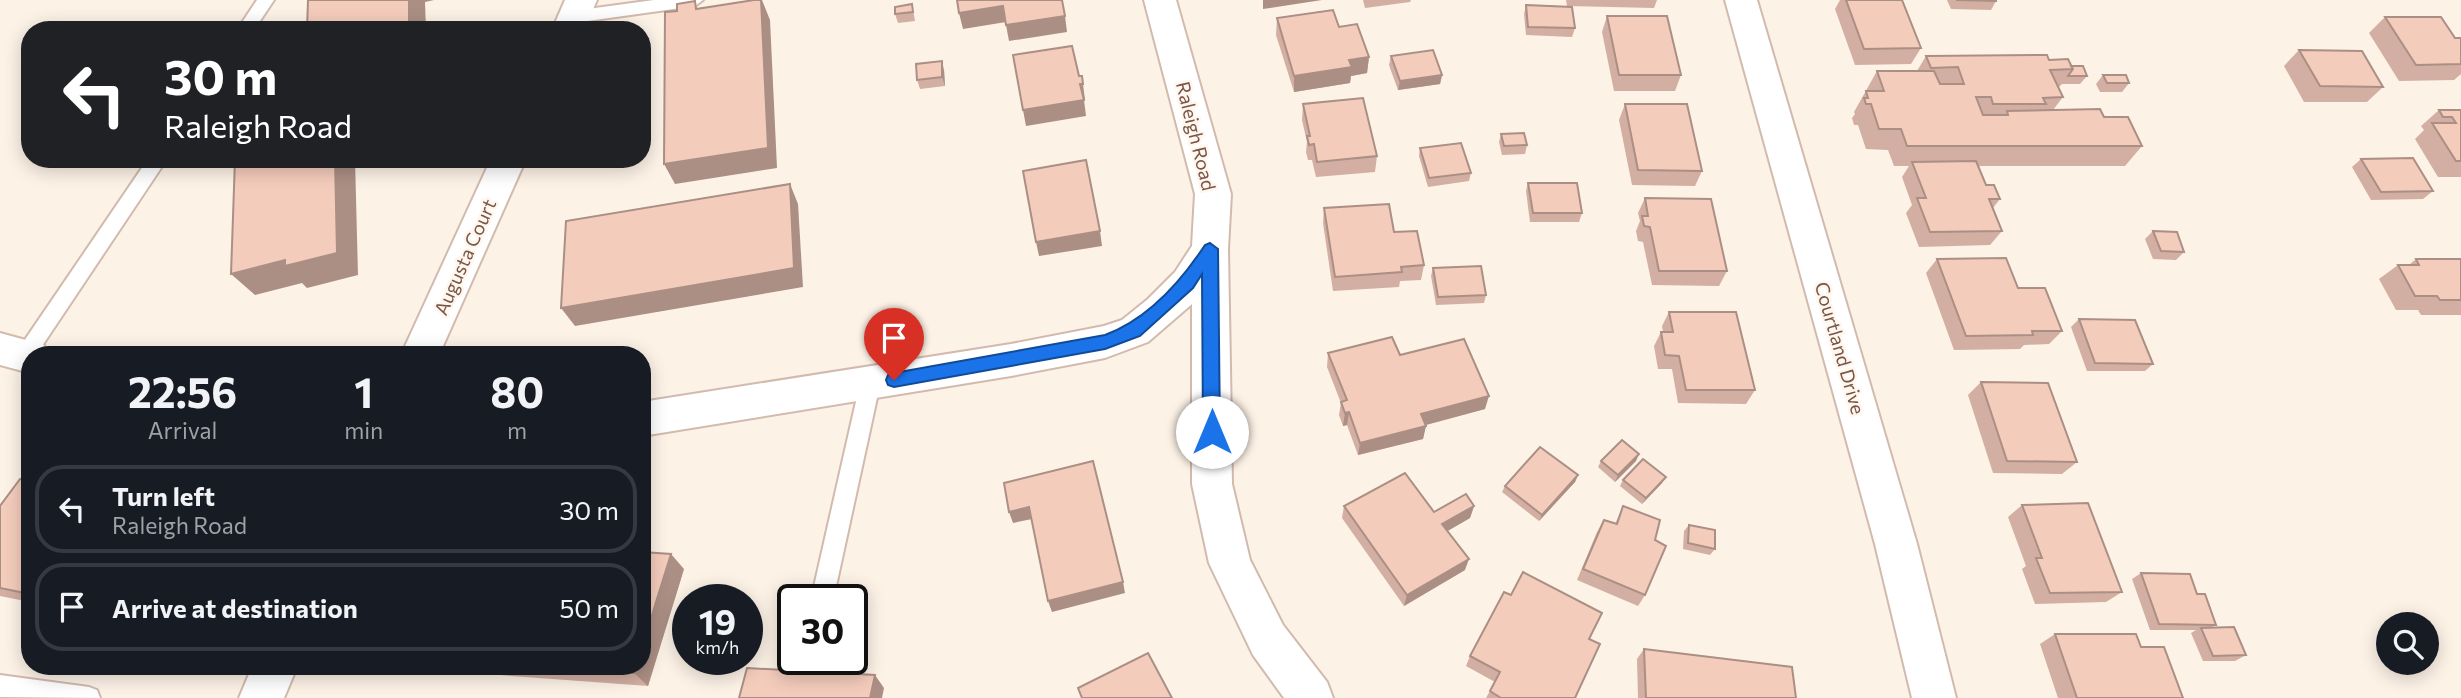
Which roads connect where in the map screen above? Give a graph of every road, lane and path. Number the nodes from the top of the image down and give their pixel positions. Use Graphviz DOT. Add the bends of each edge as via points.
graph roads {
  1 [pos="265,0"];
  2 [pos="695,0"];
  3 [pos="1160,0"];
  4 [pos="1741,0"];
  5 [pos="574,16"];
  6 [pos="251,21"];
  7 [pos="152,168"];
  8 [pos="505,168"];
  9 [pos="1210,249"];
  10 [pos="24,346"];
  11 [pos="424,346"];
  12 [pos="870,384"];
  13 [pos="651,418"];
  14 [pos="826,584"];
  15 [pos="271,675"];
  16 [pos="0,686"];
  17 [pos="89,698"];
  18 [pos="261,698"];
  19 [pos="1311,698"];
  20 [pos="1934,698"];
  1 -- 6 [label="lane"];
  2 -- 5 [label="lane"];
  3 -- 9 [label="street, Raleigh Road" via="1213,194"];
  4 -- 20 [label="street, Courtland Drive" via="1896,544"];
  7 -- 10 [label="lane"];
  8 -- 11 [label="street, Augusta Court"];
  9 -- 12 [label="street, Raleigh Road" via="1188,283 1135,331 1051,353"];
  9 -- 19 [label="street" via="1212,484 1230,563 1268,640"];
  12 -- 13 [label="street, Raleigh Road"];
  12 -- 14 [label="lane"];
  15 -- 18 [label="street"];
  16 -- 17 [label="lane"];
}
